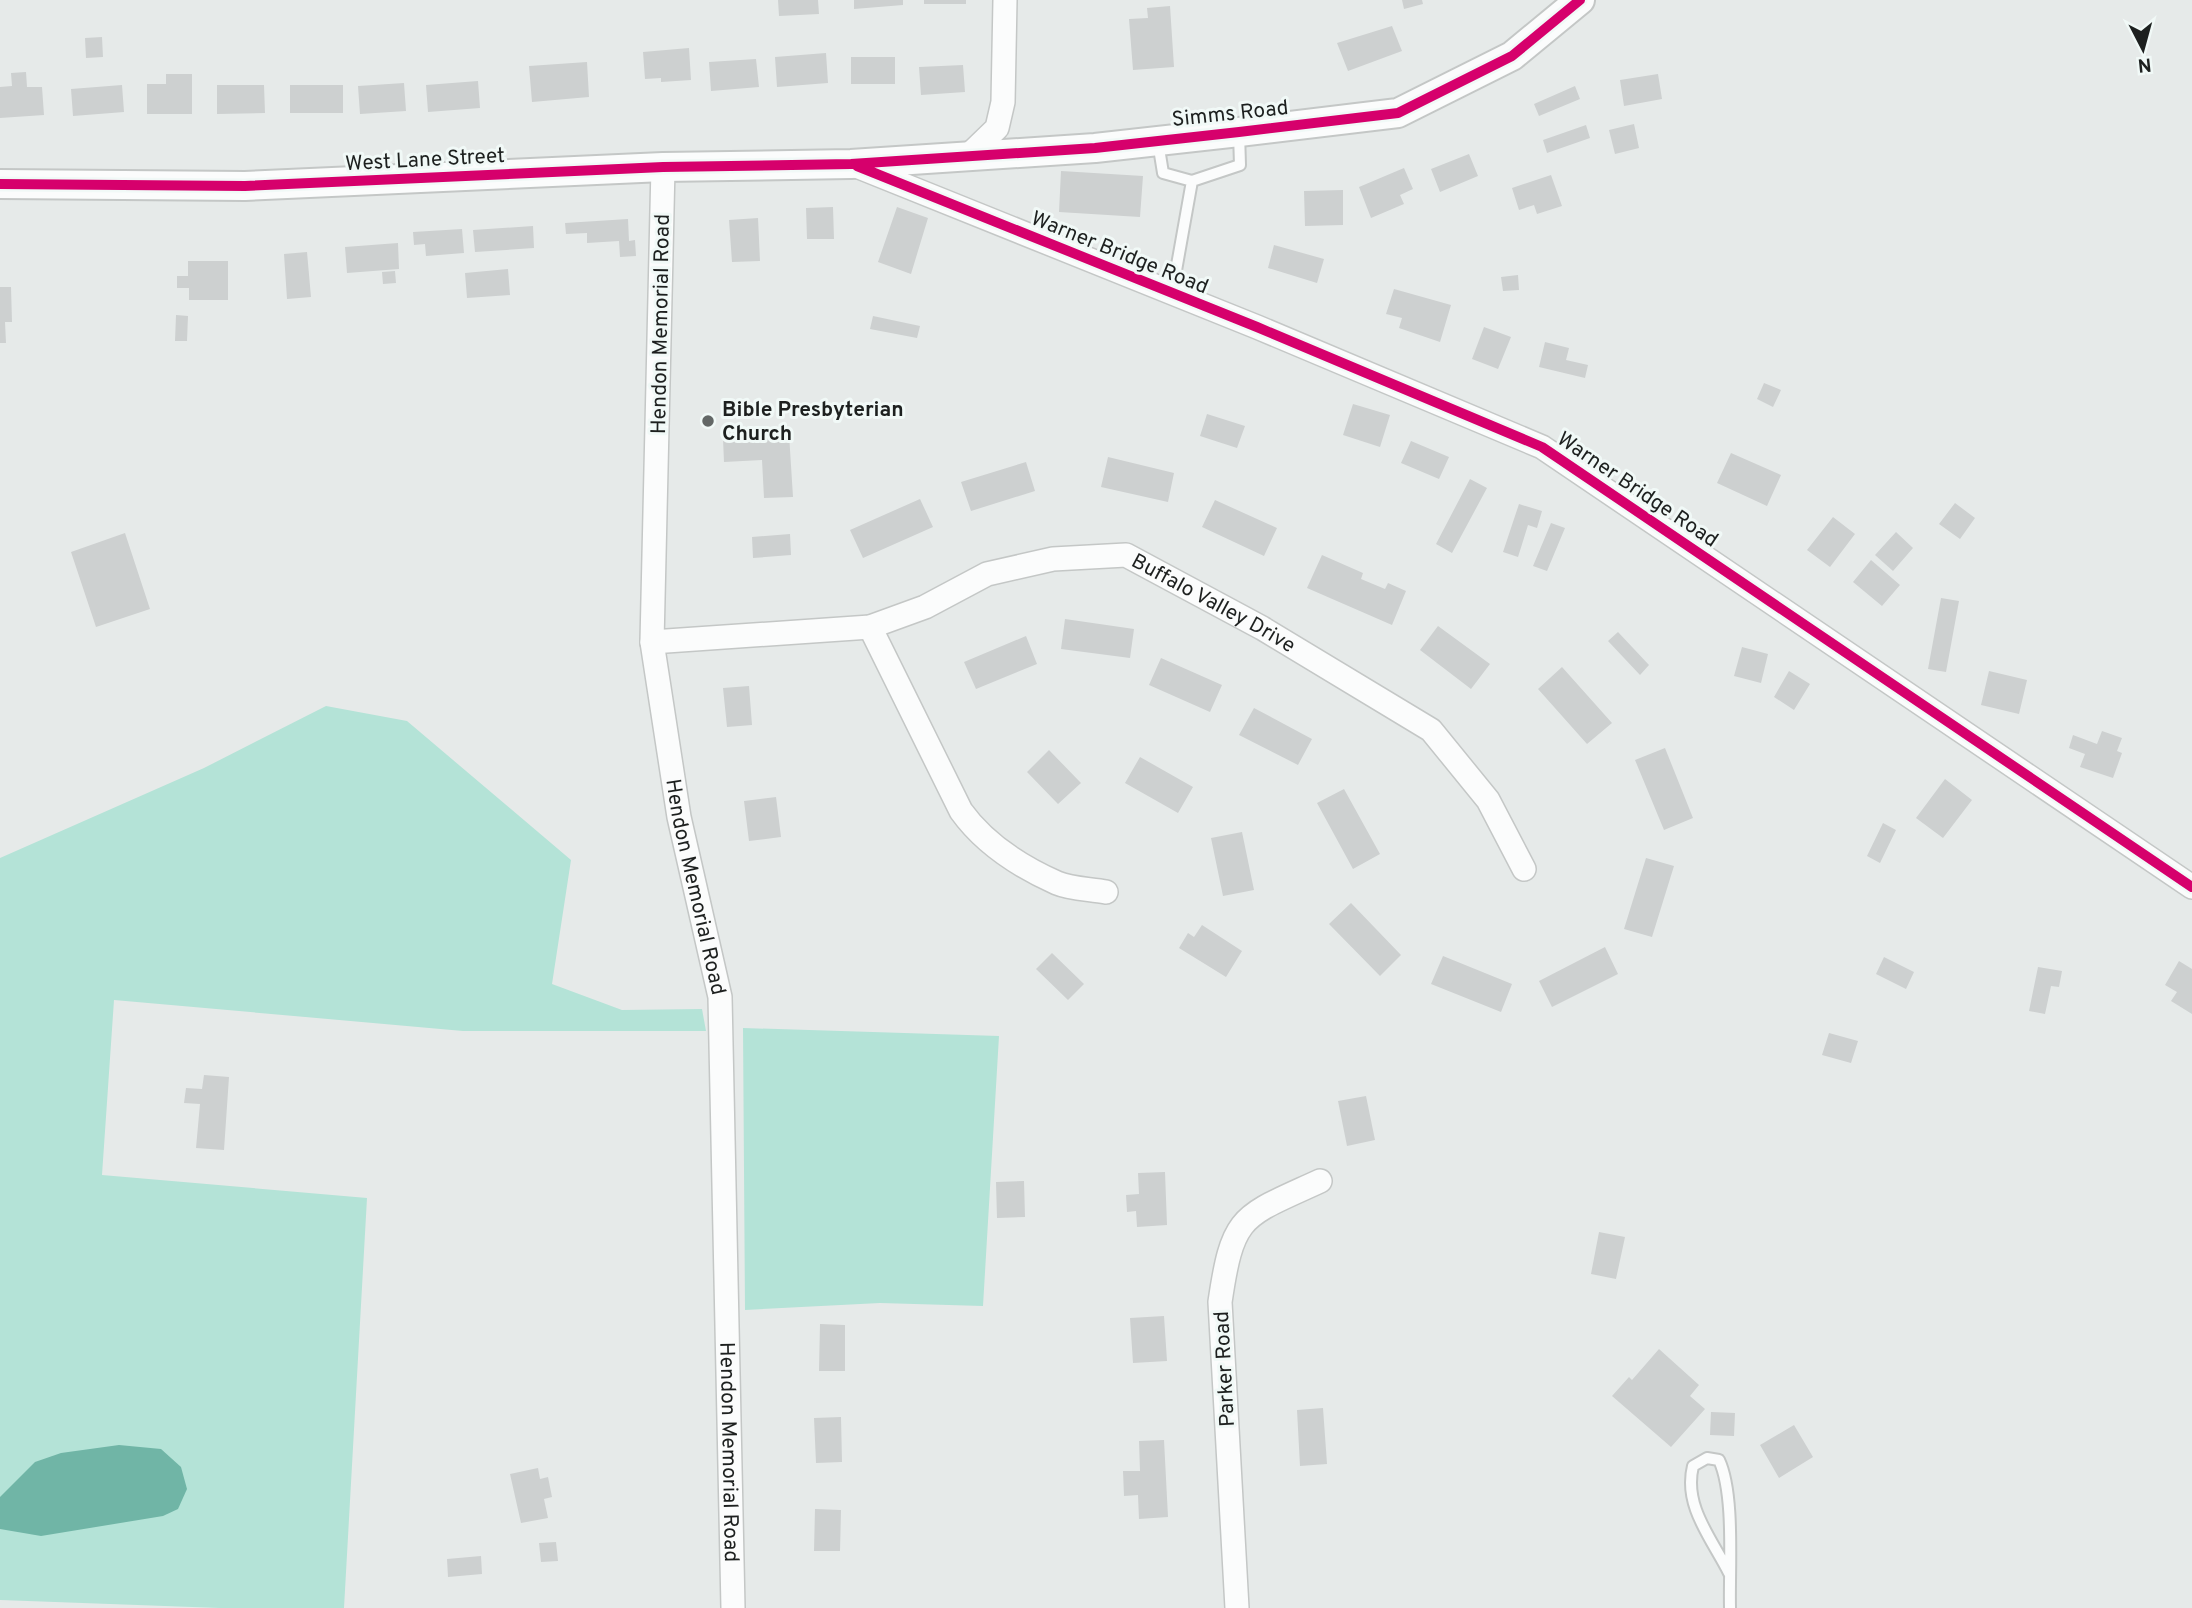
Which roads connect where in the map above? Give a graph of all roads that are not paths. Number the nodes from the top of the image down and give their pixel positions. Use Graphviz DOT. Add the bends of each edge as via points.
graph roads {
  1 [pos="1005,0"];
  2 [pos="1580,0"];
  3 [pos="1239,132"];
  4 [pos="1158,141"];
  5 [pos="968,156"];
  6 [pos="851,164"];
  7 [pos="663,167"];
  8 [pos="1192,181"];
  9 [pos="0,184"];
  10 [pos="1172,293"];
  11 [pos="870,627"];
  12 [pos="652,642"];
  13 [pos="1524,869"];
  14 [pos="2192,887"];
  15 [pos="1106,892"];
  16 [pos="1320,1181"];
  17 [pos="1729,1573"];
  18 [pos="733,1608"];
  19 [pos="1237,1608"];
  20 [pos="1730,1608"];
  1 -- 5 [label="street" via="1003,102 997,128"];
  2 -- 3 [label="street, Simms Road" via="1512,56 1398,113"];
  3 -- 4 [label="street, Simms Road"];
  3 -- 8 [label="lane" via="1240,165"];
  4 -- 5 [label="street, Simms Road"];
  4 -- 8 [label="lane" via="1163,173"];
  5 -- 6 [label="street, Simms Road"];
  6 -- 7 [label="street, West Lane Street"];
  6 -- 10 [label="street, Warner Bridge Road"];
  7 -- 9 [label="street, West Lane Street" via="245,186"];
  7 -- 12 [label="street, Hendon Memorial Road"];
  8 -- 10 [label="lane"];
  10 -- 14 [label="street, Warner Bridge Road" via="1542,447"];
  11 -- 12 [label="street, Buffalo Valley Drive"];
  11 -- 13 [label="street, Buffalo Valley Drive" via="925,607 987,574 1053,559 1126,555 1262,628 1432,730 1488,800"];
  11 -- 15 [label="street" via="975,831 1059,884"];
  12 -- 18 [label="street, Hendon Memorial Road" via="679,817 720,997"];
  16 -- 19 [label="street, Parker Road" via="1261,1209 1239,1226 1227,1253 1220,1301"];
  17 -- 17 [label="lane" via="1726,1476 1719,1461 1707,1458 1693,1466 1689,1490 1697,1515"];
  17 -- 20 [label="lane"];
}
